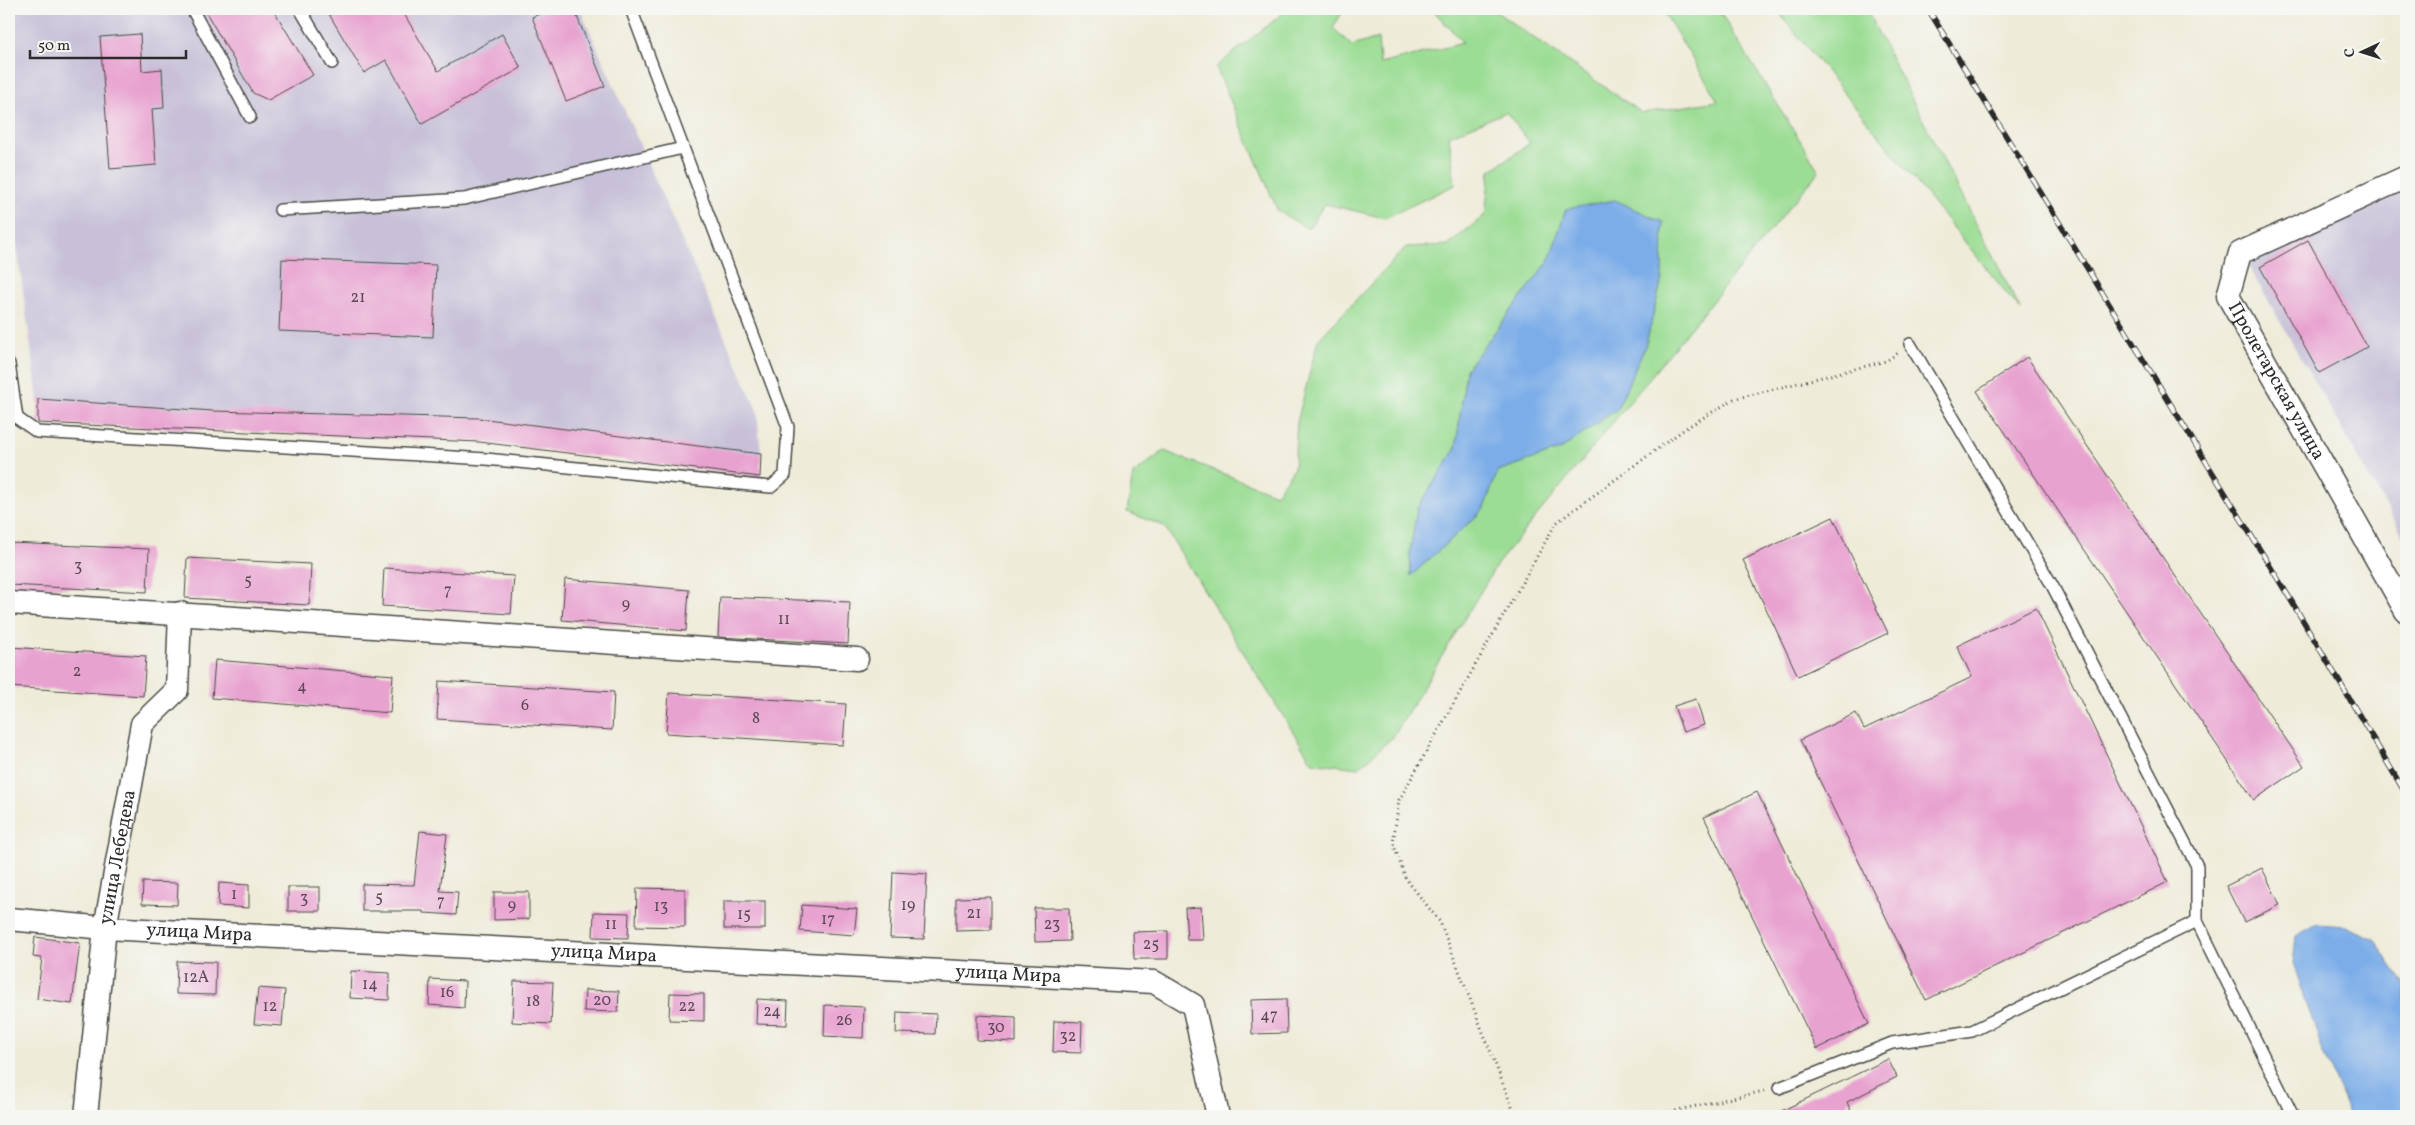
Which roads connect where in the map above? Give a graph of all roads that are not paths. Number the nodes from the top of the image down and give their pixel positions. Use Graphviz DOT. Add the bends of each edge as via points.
graph roads {
  1 [pos="192,9"];
  2 [pos="300,9"];
  3 [pos="632,9"];
  4 [pos="332,63"];
  5 [pos="250,117"];
  6 [pos="683,148"];
  7 [pos="2406,177"];
  8 [pos="280,210"];
  9 [pos="1910,344"];
  10 [pos="9,364"];
  11 [pos="9,603"];
  12 [pos="2406,611"];
  13 [pos="180,613"];
  14 [pos="856,660"];
  15 [pos="9,919"];
  16 [pos="2197,921"];
  17 [pos="106,928"];
  18 [pos="1779,1088"];
  19 [pos="86,1116"];
  20 [pos="1218,1116"];
  21 [pos="2293,1116"];
  1 -- 5 [label="lane"];
  2 -- 4 [label="lane"];
  3 -- 6 [label="lane"];
  6 -- 8 [label="lane" via="464,199"];
  6 -- 10 [label="lane" via="788,427 785,475 771,487 486,459 38,432 17,418"];
  7 -- 12 [label="street, Пролетарская улица" via="2240,253 2228,296"];
  9 -- 16 [label="lane" via="2052,585 2197,866"];
  11 -- 13 [label="street"];
  13 -- 14 [label="street"];
  13 -- 17 [label="street, улица Лебедева" via="177,690 142,724"];
  15 -- 17 [label="street, улица Мира"];
  16 -- 18 [label="lane" via="1972,1030 1892,1043"];
  16 -- 21 [label="lane"];
  17 -- 19 [label="street, улица Лебедева"];
  17 -- 20 [label="street, улица Мира" via="1154,982 1193,1005"];
}
